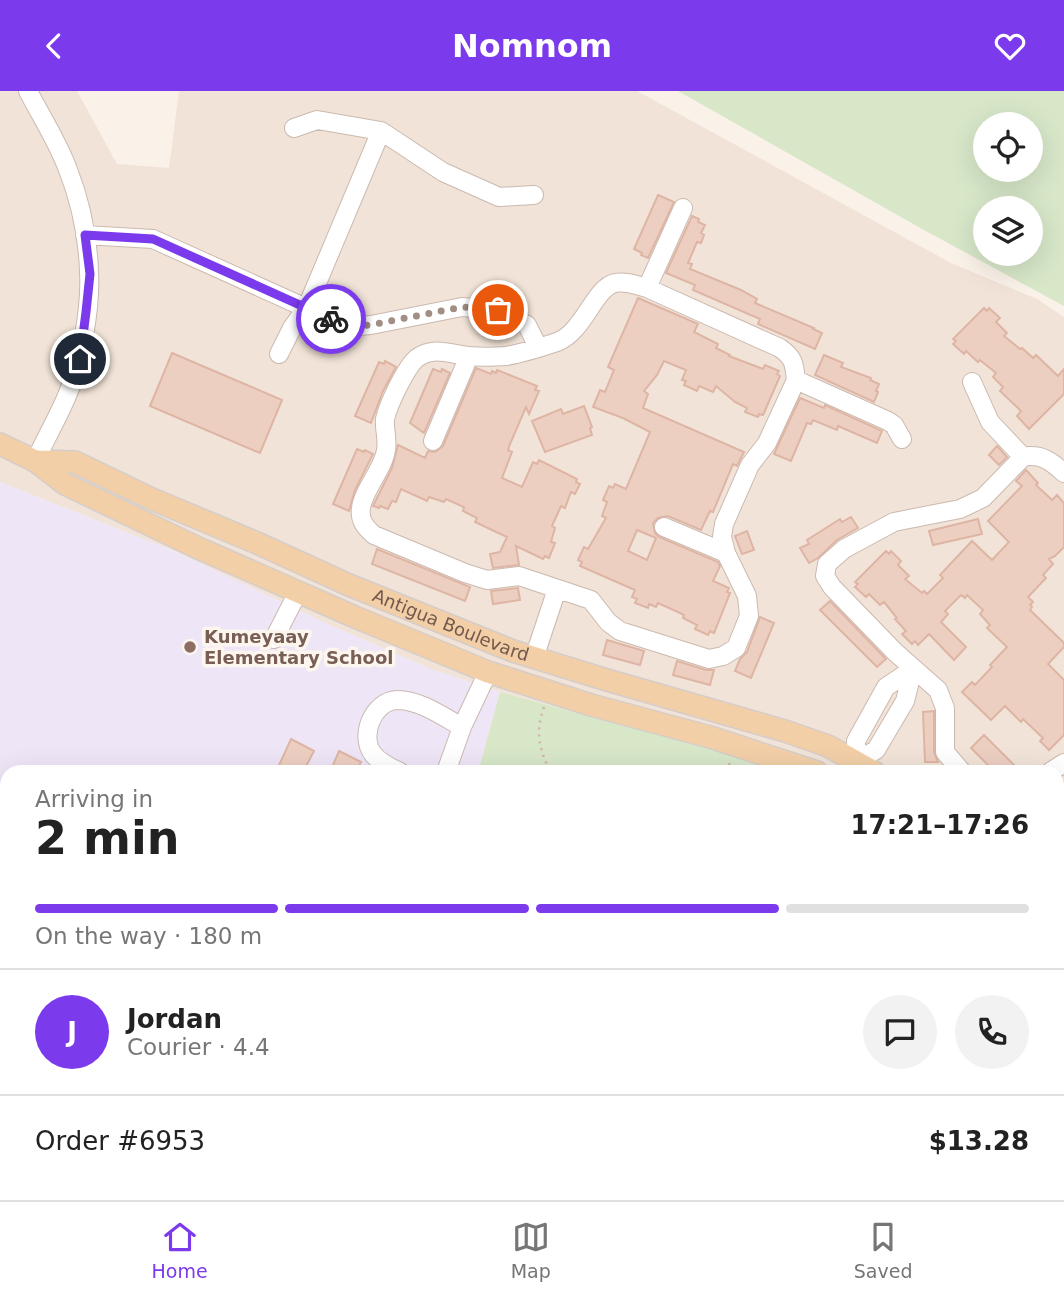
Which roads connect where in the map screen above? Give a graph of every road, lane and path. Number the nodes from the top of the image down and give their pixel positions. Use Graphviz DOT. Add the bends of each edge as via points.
graph roads {
  1 [pos="28,91"];
  2 [pos="295,128"];
  3 [pos="381,131"];
  4 [pos="534,195"];
  5 [pos="683,208"];
  6 [pos="85,235"];
  7 [pos="647,288"];
  8 [pos="307,307"];
  9 [pos="538,347"];
  10 [pos="279,354"];
  11 [pos="469,356"];
  12 [pos="796,380"];
  13 [pos="972,382"];
  14 [pos="902,439"];
  15 [pos="433,440"];
  16 [pos="0,444"];
  17 [pos="1023,457"];
  18 [pos="35,461"];
  19 [pos="1064,473"];
  20 [pos="664,527"];
  21 [pos="726,553"];
  22 [pos="332,577"];
  23 [pos="557,589"];
  24 [pos="298,591"];
  25 [pos="274,639"];
  26 [pos="534,658"];
  27 [pos="913,669"];
  28 [pos="488,672"];
  29 [pos="513,679"];
  30 [pos="546,703"];
  31 [pos="461,727"];
  32 [pos="387,765"];
  33 [pos="448,765"];
  34 [pos="547,765"];
  35 [pos="796,765"];
  36 [pos="856,765"];
  37 [pos="864,765"];
  38 [pos="956,765"];
  1 -- 6 [label="street" via="67,167"];
  2 -- 3 [label="street" via="317,120"];
  3 -- 4 [label="street" via="443,172 499,197"];
  3 -- 8 [label="street"];
  5 -- 7 [label="street"];
  6 -- 8 [label="street" via="153,239"];
  6 -- 18 [label="street" via="90,274 80,359"];
  7 -- 9 [label="street" via="629,283 608,286 576,330 559,342"];
  7 -- 12 [label="street" via="780,348 794,364"];
  8 -- 9 [label="street" via="348,327 462,307 498,310 527,325"];
  8 -- 10 [label="street"];
  9 -- 11 [label="street" via="506,356"];
  11 -- 15 [label="street"];
  11 -- 23 [label="street" via="443,350 423,355 404,375 386,417 387,451 361,507 361,519 374,535 464,573 487,580 519,576"];
  12 -- 14 [label="street" via="888,421"];
  12 -- 21 [label="street" via="724,524"];
  13 -- 17 [label="street" via="990,422"];
  16 -- 18 [label="main road, Antigua Boulevard"];
  17 -- 19 [label="street" via="1050,460"];
  17 -- 27 [label="street" via="983,498 960,509 894,522 844,549 827,564 825,576 832,587"];
  18 -- 22 [label="main road, Antigua Boulevard" via="75,462"];
  18 -- 24 [label="main road, Antigua Boulevard" via="65,484"];
  20 -- 21 [label="street"];
  21 -- 23 [label="street" via="747,596 749,616 736,648 709,659 620,631 591,600"];
  22 -- 24 [label="main road"];
  22 -- 26 [label="main road, Antigua Boulevard"];
  23 -- 26 [label="street"];
  24 -- 25 [label="street"];
  24 -- 28 [label="main road, Antigua Boulevard"];
  26 -- 29 [label="main road" via="525,672"];
  26 -- 36 [label="main road, Antigua Boulevard" via="785,731 828,746"];
  27 -- 37 [label="street" via="905,701"];
  27 -- 38 [label="street" via="939,690 945,708 945,752"];
  28 -- 29 [label="main road, Antigua Boulevard"];
  28 -- 31 [label="street"];
  29 -- 35 [label="main road, Antigua Boulevard"];
  30 -- 34 [label="path" via="538,730"];
  31 -- 32 [label="street" via="406,701 384,704 367,734 373,755"];
  31 -- 33 [label="street"];
}
